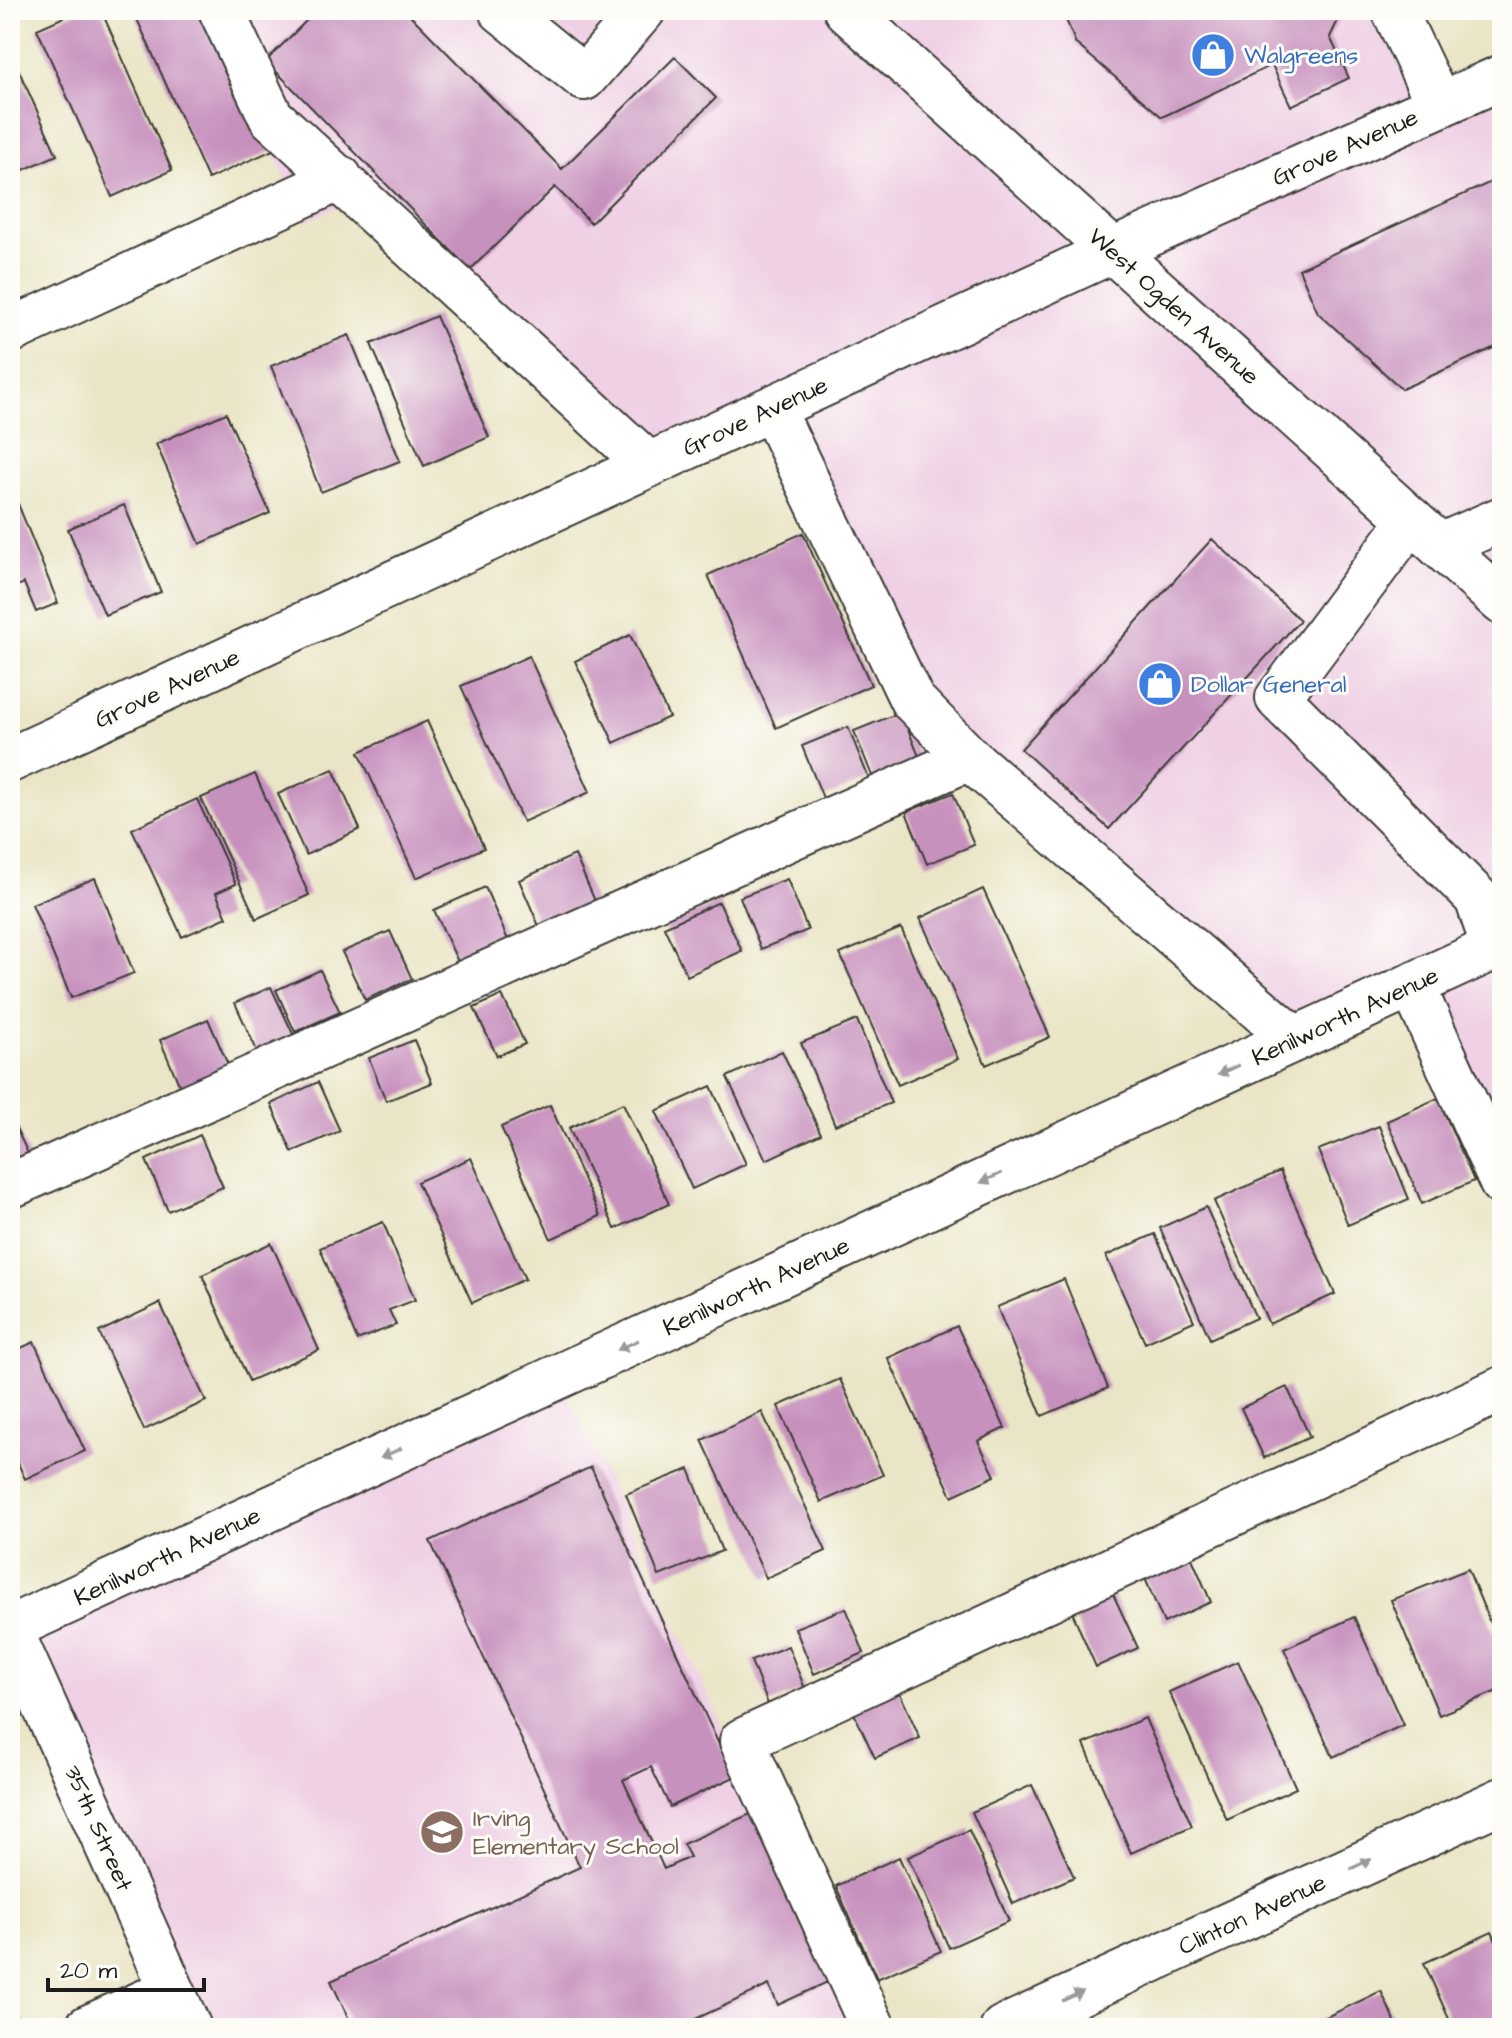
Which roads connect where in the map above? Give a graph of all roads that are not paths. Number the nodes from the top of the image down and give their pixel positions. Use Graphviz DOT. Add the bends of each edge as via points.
graph roads {
  1 [pos="221,10"];
  2 [pos="501,10"];
  3 [pos="643,10"];
  4 [pos="846,10"];
  5 [pos="1394,10"];
  6 [pos="1502,77"];
  7 [pos="1439,105"];
  8 [pos="340,178"];
  9 [pos="1112,251"];
  10 [pos="10,331"];
  11 [pos="772,408"];
  12 [pos="649,465"];
  13 [pos="1502,519"];
  14 [pos="1426,533"];
  15 [pos="1500,598"];
  16 [pos="969,758"];
  17 [pos="10,760"];
  18 [pos="1498,946"];
  19 [pos="1412,985"];
  20 [pos="1294,1039"];
  21 [pos="1502,1183"];
  22 [pos="10,1186"];
  23 [pos="1502,1389"];
  24 [pos="10,1628"];
  25 [pos="1502,1800"];
  26 [pos="180,2009"];
  27 [pos="87,2028"];
  28 [pos="873,2028"];
  29 [pos="1003,2028"];
  1 -- 8 [label="street" via="271,117"];
  2 -- 3 [label="street" via="584,78"];
  4 -- 9 [label="street, West Ogden Avenue"];
  5 -- 7 [label="street"];
  6 -- 7 [label="street, Grove Avenue"];
  7 -- 9 [label="street, Grove Avenue"];
  8 -- 10 [label="street"];
  8 -- 12 [label="street"];
  9 -- 11 [label="street, Grove Avenue"];
  9 -- 14 [label="street, West Ogden Avenue"];
  11 -- 12 [label="street, Grove Avenue"];
  11 -- 16 [label="street" via="912,700"];
  12 -- 17 [label="street, Grove Avenue"];
  13 -- 14 [label="street"];
  14 -- 15 [label="street, West Ogden Avenue"];
  14 -- 18 [label="street" via="1278,698 1477,898"];
  16 -- 20 [label="street"];
  16 -- 22 [label="street"];
  18 -- 19 [label="street, Kenilworth Avenue"];
  19 -- 20 [label="street, Kenilworth Avenue"];
  19 -- 21 [label="street"];
  20 -- 24 [label="street, Kenilworth Avenue, one-way"];
  23 -- 28 [label="street" via="742,1741"];
  24 -- 26 [label="street, 35th Street"];
  29 -- 25 [label="street, Clinton Avenue, one-way"];
  26 -- 27 [label="street"];
}
